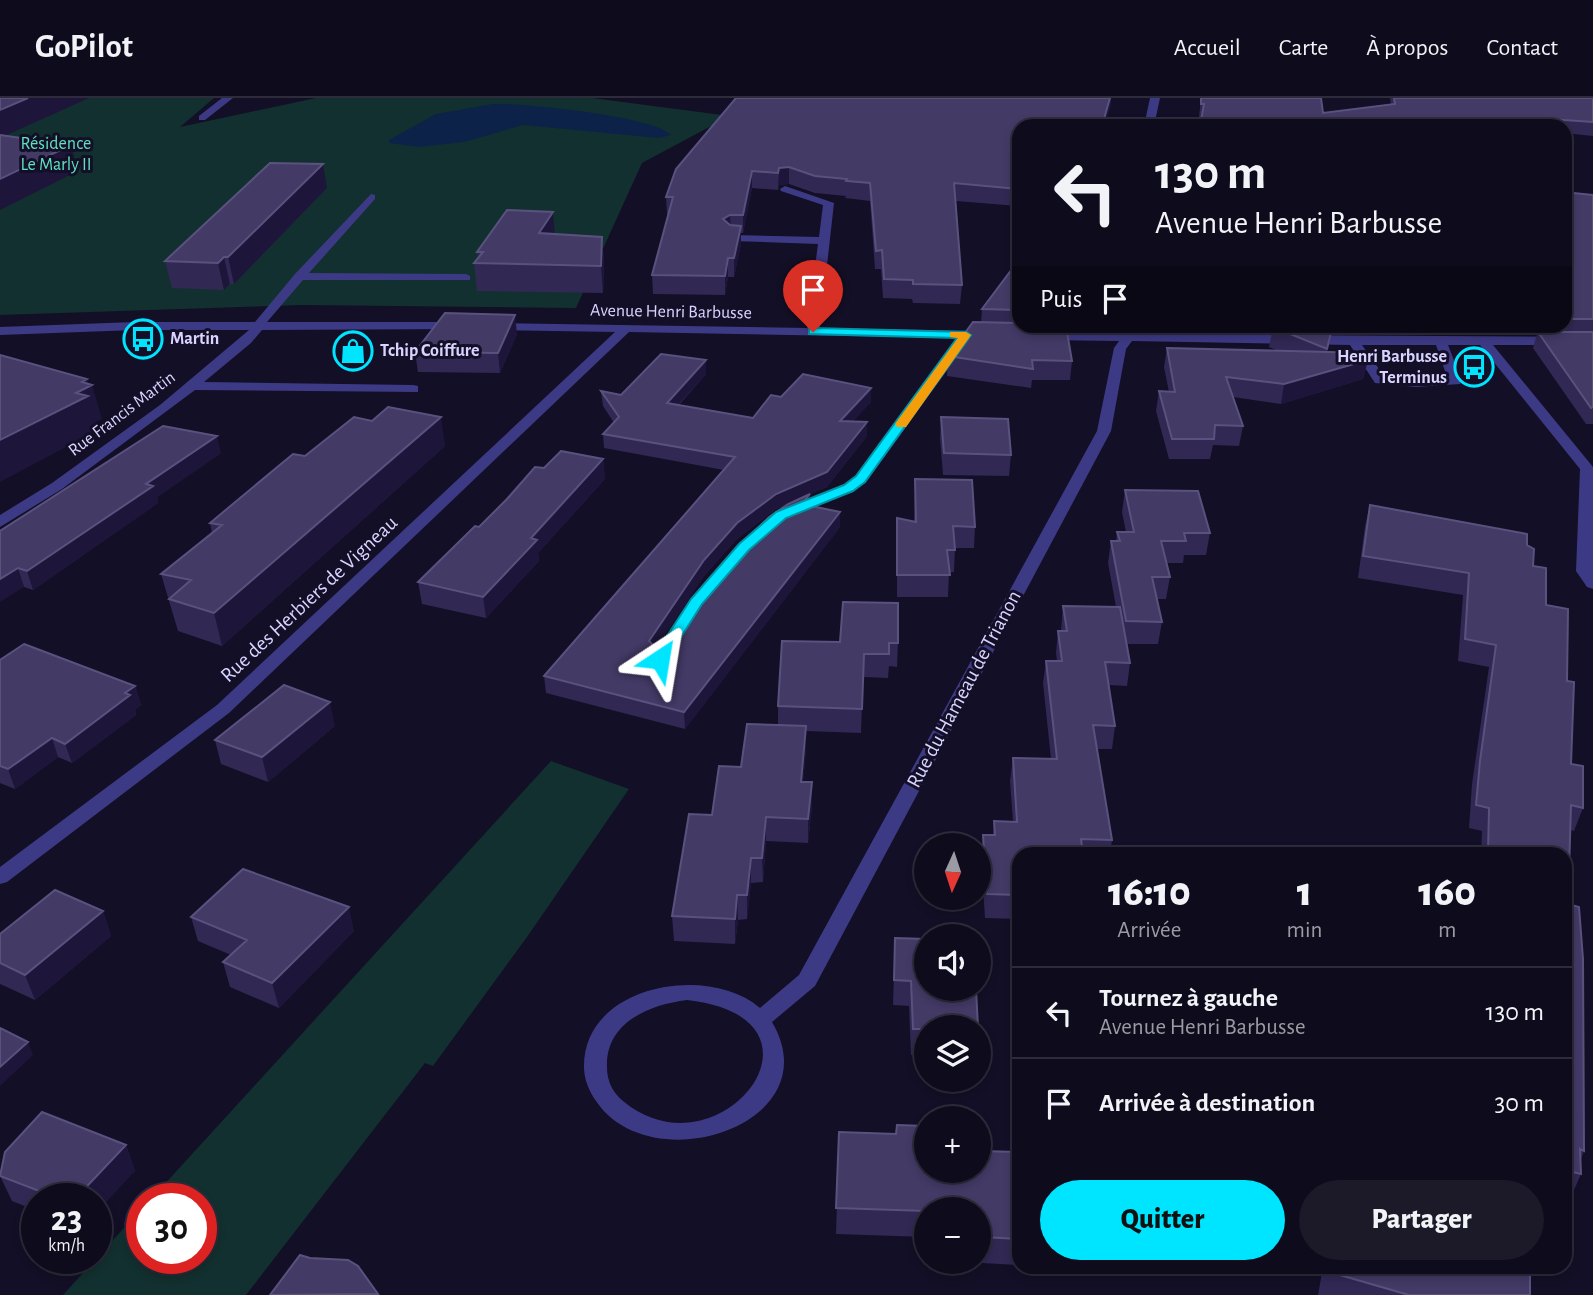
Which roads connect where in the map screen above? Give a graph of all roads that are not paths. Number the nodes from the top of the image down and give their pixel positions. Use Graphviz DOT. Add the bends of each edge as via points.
graph roads {
  1 [pos="228,98"];
  2 [pos="1154,98"];
  3 [pos="202,118"];
  4 [pos="1150,119"];
  5 [pos="785,189"];
  6 [pos="371,197"];
  7 [pos="732,238"];
  8 [pos="824,240"];
  9 [pos="299,276"];
  10 [pos="466,278"];
  11 [pos="258,325"];
  12 [pos="467,326"];
  13 [pos="481,326"];
  14 [pos="626,328"];
  15 [pos="0,331"];
  16 [pos="813,332"];
  17 [pos="1092,333"];
  18 [pos="1129,333"];
  19 [pos="1171,333"];
  20 [pos="966,335"];
  21 [pos="1007,335"];
  22 [pos="1034,336"];
  23 [pos="1593,341"];
  24 [pos="1354,342"];
  25 [pos="1441,342"];
  26 [pos="1484,342"];
  27 [pos="191,386"];
  28 [pos="412,389"];
  29 [pos="0,522"];
  30 [pos="772,523"];
  31 [pos="736,556"];
  32 [pos="1593,584"];
  33 [pos="660,659"];
  34 [pos="0,877"];
  35 [pos="760,1020"];
  1 -- 3 [label="street"];
  2 -- 4 [label="street"];
  5 -- 8 [label="street" via="828,203"];
  6 -- 9 [label="street, Rue Francis Martin"];
  7 -- 8 [label="street"];
  8 -- 16 [label="street"];
  9 -- 10 [label="street"];
  9 -- 11 [label="street, Rue Francis Martin"];
  11 -- 12 [label="street"];
  11 -- 15 [label="street"];
  11 -- 27 [label="street, Rue Francis Martin" via="247,340"];
  13 -- 14 [label="street, Avenue Henri Barbusse"];
  14 -- 16 [label="street, Avenue Henri Barbusse"];
  14 -- 34 [label="street, Rue des Herbiers de Vigneau" via="223,709"];
  16 -- 20 [label="street, Avenue Henri Barbusse"];
  17 -- 22 [label="street"];
  18 -- 35 [label="street, Rue du Hameau de Trianon" via="1120,348 1104,431 807,980"];
  19 -- 24 [label="street"];
  20 -- 21 [label="street, Avenue Henri Barbusse"];
  20 -- 30 [label="street" via="861,479"];
  23 -- 26 [label="street"];
  24 -- 25 [label="street"];
  24 -- 25 [label="street" via="1380,380 1455,382"];
  25 -- 26 [label="street"];
  26 -- 32 [label="street" via="1587,469 1584,570"];
  27 -- 28 [label="street"];
  27 -- 29 [label="street, Rue Francis Martin" via="57,486"];
  31 -- 33 [label="street" via="697,602"];
  35 -- 35 [label="street" via="715,995 659,995 633,1006 612,1023 598,1043 593,1065 598,1088 613,1108 636,1123 665,1130 696,1130 726,1122 750,1107 767,1086 775,1063 772,1040"];
}
